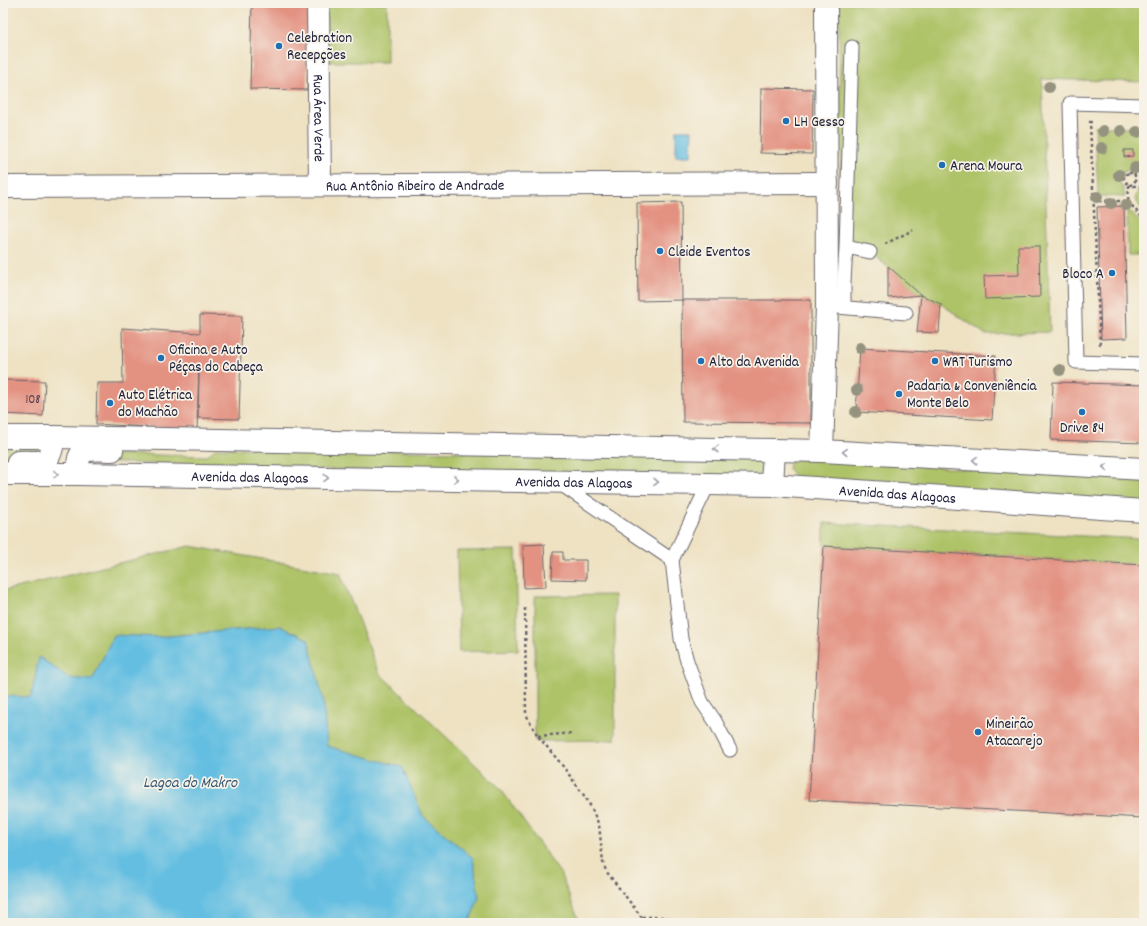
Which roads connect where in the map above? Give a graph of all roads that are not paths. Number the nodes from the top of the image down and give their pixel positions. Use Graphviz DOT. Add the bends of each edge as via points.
graph roads {
  1 [pos="318,3"];
  2 [pos="826,3"];
  3 [pos="852,47"];
  4 [pos="1144,105"];
  5 [pos="827,183"];
  6 [pos="320,185"];
  7 [pos="3,187"];
  8 [pos="846,247"];
  9 [pos="870,252"];
  10 [pos="836,307"];
  11 [pos="906,313"];
  12 [pos="1144,364"];
  13 [pos="3,437"];
  14 [pos="54,437"];
  15 [pos="203,440"];
  16 [pos="774,450"];
  17 [pos="822,451"];
  18 [pos="3,463"];
  19 [pos="1144,470"];
  20 [pos="3,474"];
  21 [pos="77,474"];
  22 [pos="556,481"];
  23 [pos="709,483"];
  24 [pos="772,485"];
  25 [pos="1144,511"];
  26 [pos="672,560"];
  27 [pos="730,750"];
  1 -- 6 [label="main road, Rua Área Verde"];
  2 -- 5 [label="main road"];
  3 -- 8 [label="lane"];
  4 -- 12 [label="lane" via="1070,102 1076,362"];
  5 -- 6 [label="main road, Rua Antônio Ribeiro de Andrade"];
  5 -- 10 [label="main road"];
  6 -- 7 [label="main road, Rua Antônio Ribeiro de Andrade"];
  8 -- 9 [label="lane"];
  8 -- 10 [label="lane" via="844,282"];
  10 -- 11 [label="lane"];
  10 -- 17 [label="main road"];
  13 -- 14 [label="main road"];
  14 -- 15 [label="main road"];
  14 -- 18 [label="main road" via="49,458 43,461"];
  16 -- 15 [label="main road, one-way"];
  15 -- 21 [label="main road" via="178,449 89,450 79,458"];
  16 -- 17 [label="main road"];
  16 -- 24 [label="main road"];
  19 -- 17 [label="main road, one-way"];
  20 -- 21 [label="main road, Avenida das Alagoas, one-way"];
  21 -- 22 [label="main road, Avenida das Alagoas, one-way"];
  22 -- 23 [label="main road, Avenida das Alagoas, one-way"];
  22 -- 26 [label="lane"];
  23 -- 24 [label="main road, Avenida das Alagoas"];
  23 -- 26 [label="lane"];
  24 -- 25 [label="main road, Avenida das Alagoas"];
  26 -- 27 [label="lane" via="681,639 687,661 702,702"];
}
